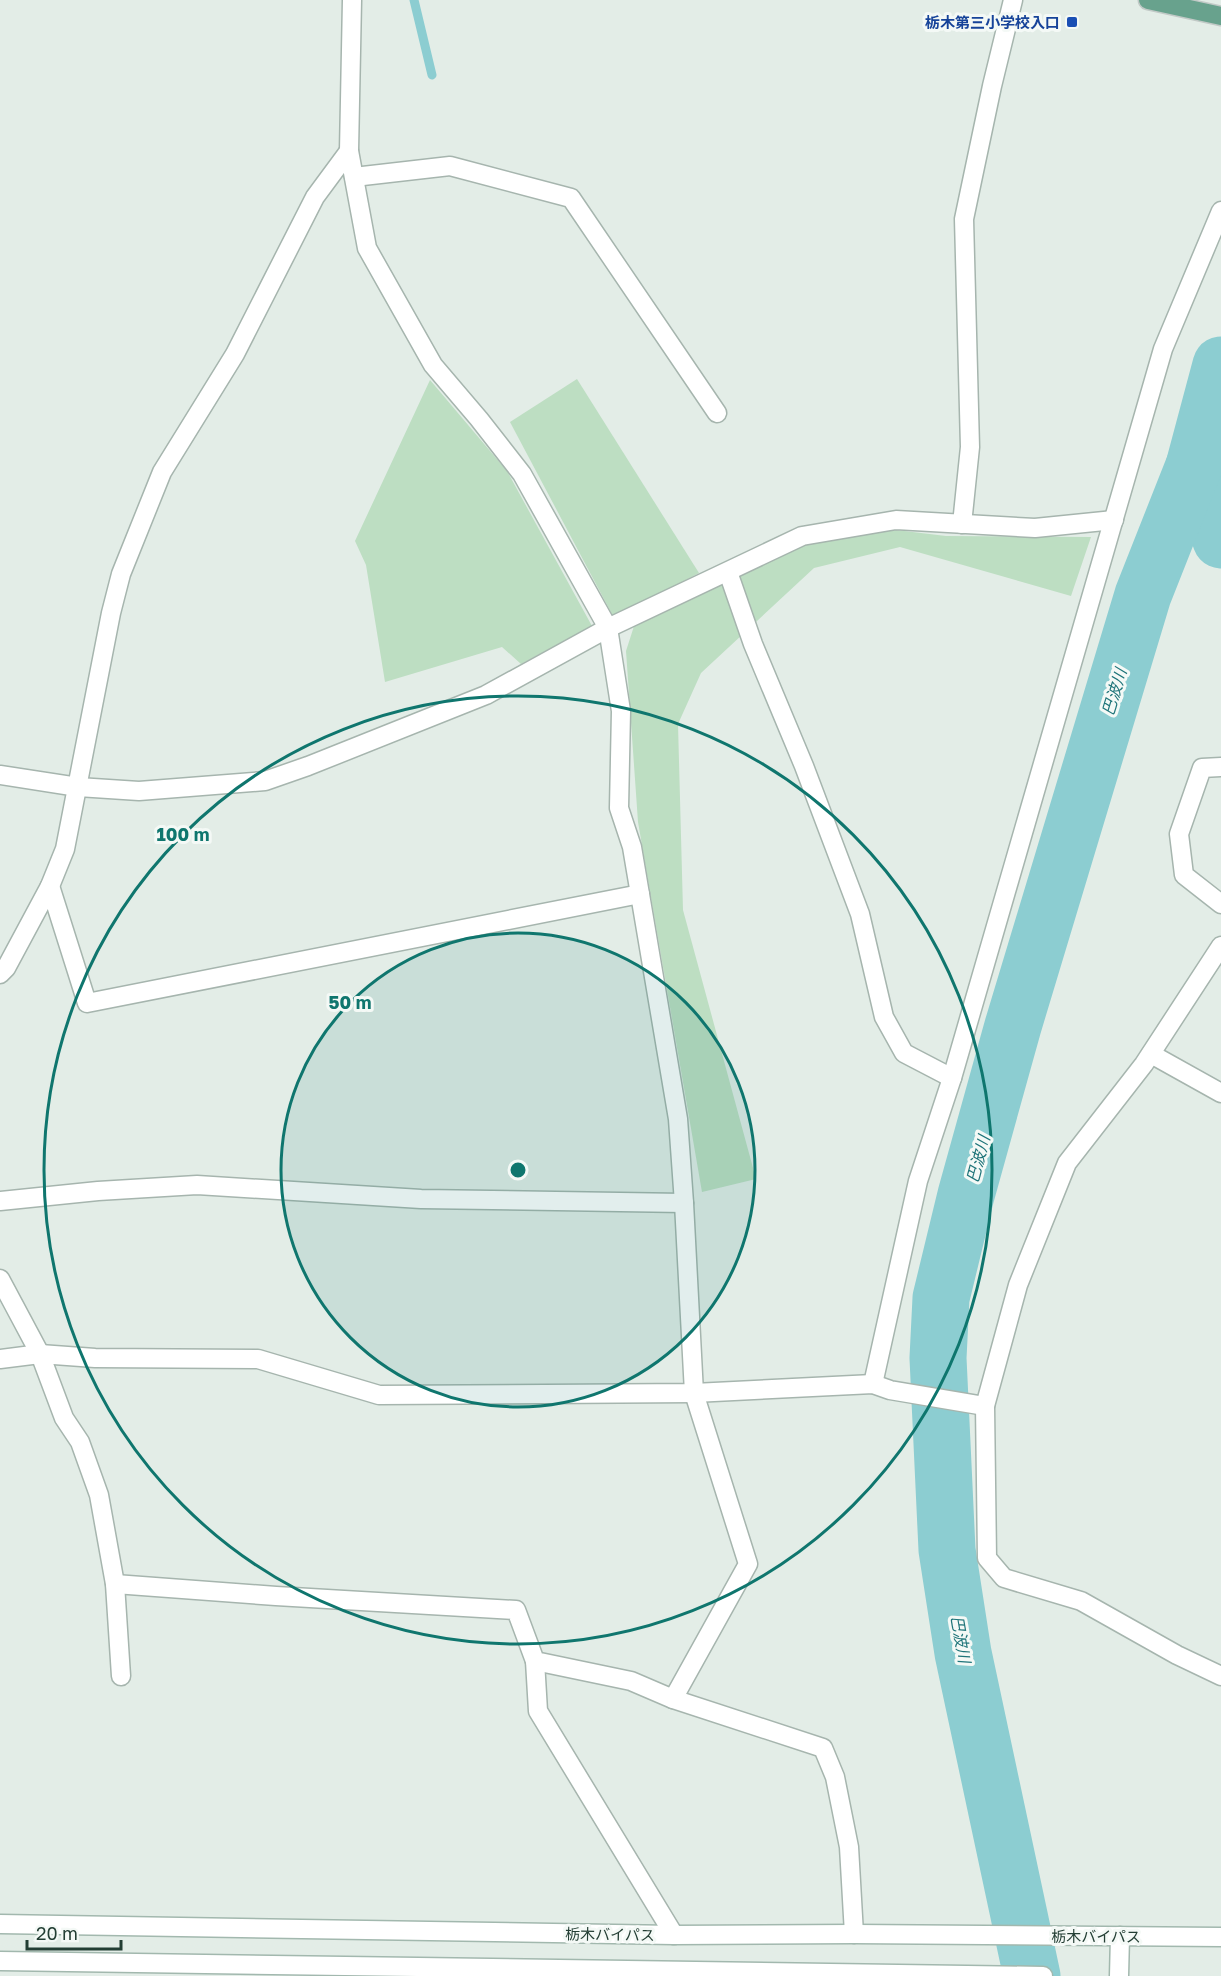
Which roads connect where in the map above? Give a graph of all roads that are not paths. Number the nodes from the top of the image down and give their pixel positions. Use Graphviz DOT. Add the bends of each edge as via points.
graph roads {
  1 [pos="352,0"];
  2 [pos="1013,0"];
  3 [pos="1148,0"];
  4 [pos="1221,16"];
  5 [pos="349,151"];
  6 [pos="354,177"];
  7 [pos="1221,211"];
  8 [pos="717,413"];
  9 [pos="1114,520"];
  10 [pos="962,524"];
  11 [pos="728,572"];
  12 [pos="608,628"];
  13 [pos="1221,767"];
  14 [pos="0,775"];
  15 [pos="78,787"];
  16 [pos="50,886"];
  17 [pos="640,894"];
  18 [pos="1221,904"];
  19 [pos="1221,946"];
  20 [pos="0,974"];
  21 [pos="1151,1054"];
  22 [pos="952,1078"];
  23 [pos="1221,1093"];
  24 [pos="0,1202"];
  25 [pos="684,1203"];
  26 [pos="0,1279"];
  27 [pos="39,1354"];
  28 [pos="0,1359"];
  29 [pos="882,1387"];
  30 [pos="694,1393"];
  31 [pos="985,1406"];
  32 [pos="115,1584"];
  33 [pos="534,1662"];
  34 [pos="121,1676"];
  35 [pos="1221,1676"];
  36 [pos="673,1699"];
  37 [pos="0,1924"];
  38 [pos="854,1934"];
  39 [pos="674,1935"];
  40 [pos="1120,1936"];
  41 [pos="1221,1937"];
  42 [pos="0,1961"];
  43 [pos="987,1975"];
  44 [pos="1043,1976"];
  45 [pos="1119,1976"];
  1 -- 5 [label="street"];
  2 -- 10 [label="street" via="964,219 970,447"];
  3 -- 4 [label="main road"];
  5 -- 6 [label="street"];
  5 -- 15 [label="street" via="315,198 235,354 162,472 113,603"];
  6 -- 8 [label="street" via="450,166 572,198"];
  6 -- 12 [label="street" via="367,248 433,365 522,474"];
  7 -- 9 [label="street" via="1163,349"];
  9 -- 10 [label="street" via="1035,528"];
  9 -- 22 [label="street"];
  10 -- 11 [label="street" via="896,520 802,536"];
  11 -- 12 [label="street"];
  11 -- 22 [label="street" via="860,914 884,1017 903,1053"];
  12 -- 15 [label="street" via="486,695 265,781 140,791"];
  12 -- 17 [label="street" via="621,711 619,808 633,848"];
  13 -- 18 [label="street" via="1202,768 1179,834 1184,874"];
  14 -- 15 [label="street"];
  15 -- 16 [label="street" via="65,849"];
  16 -- 17 [label="street" via="87,1003"];
  16 -- 20 [label="street"];
  17 -- 25 [label="street" via="678,1119"];
  19 -- 21 [label="street"];
  21 -- 23 [label="street"];
  21 -- 31 [label="street" via="1067,1163 1018,1285"];
  22 -- 29 [label="street" via="918,1181"];
  24 -- 25 [label="street" via="197,1185 421,1199"];
  25 -- 30 [label="street"];
  26 -- 27 [label="street"];
  27 -- 28 [label="street"];
  27 -- 30 [label="street" via="258,1359 379,1395"];
  27 -- 32 [label="street" via="64,1418 80,1442 99,1495"];
  29 -- 30 [label="street"];
  29 -- 31 [label="street"];
  30 -- 36 [label="street" via="748,1564"];
  31 -- 35 [label="street" via="987,1558 1004,1578 1081,1601"];
  32 -- 33 [label="street" via="516,1610"];
  32 -- 34 [label="street"];
  33 -- 36 [label="street" via="631,1681"];
  33 -- 39 [label="street" via="538,1711"];
  36 -- 38 [label="street" via="823,1748 835,1777 849,1847"];
  37 -- 39 [label="street, 栃木バイパス"];
  38 -- 39 [label="street, 栃木バイパス"];
  38 -- 40 [label="street, 栃木バイパス"];
  40 -- 41 [label="street, 栃木バイパス"];
  40 -- 45 [label="street"];
  42 -- 43 [label="street"];
  43 -- 44 [label="street"];
}
